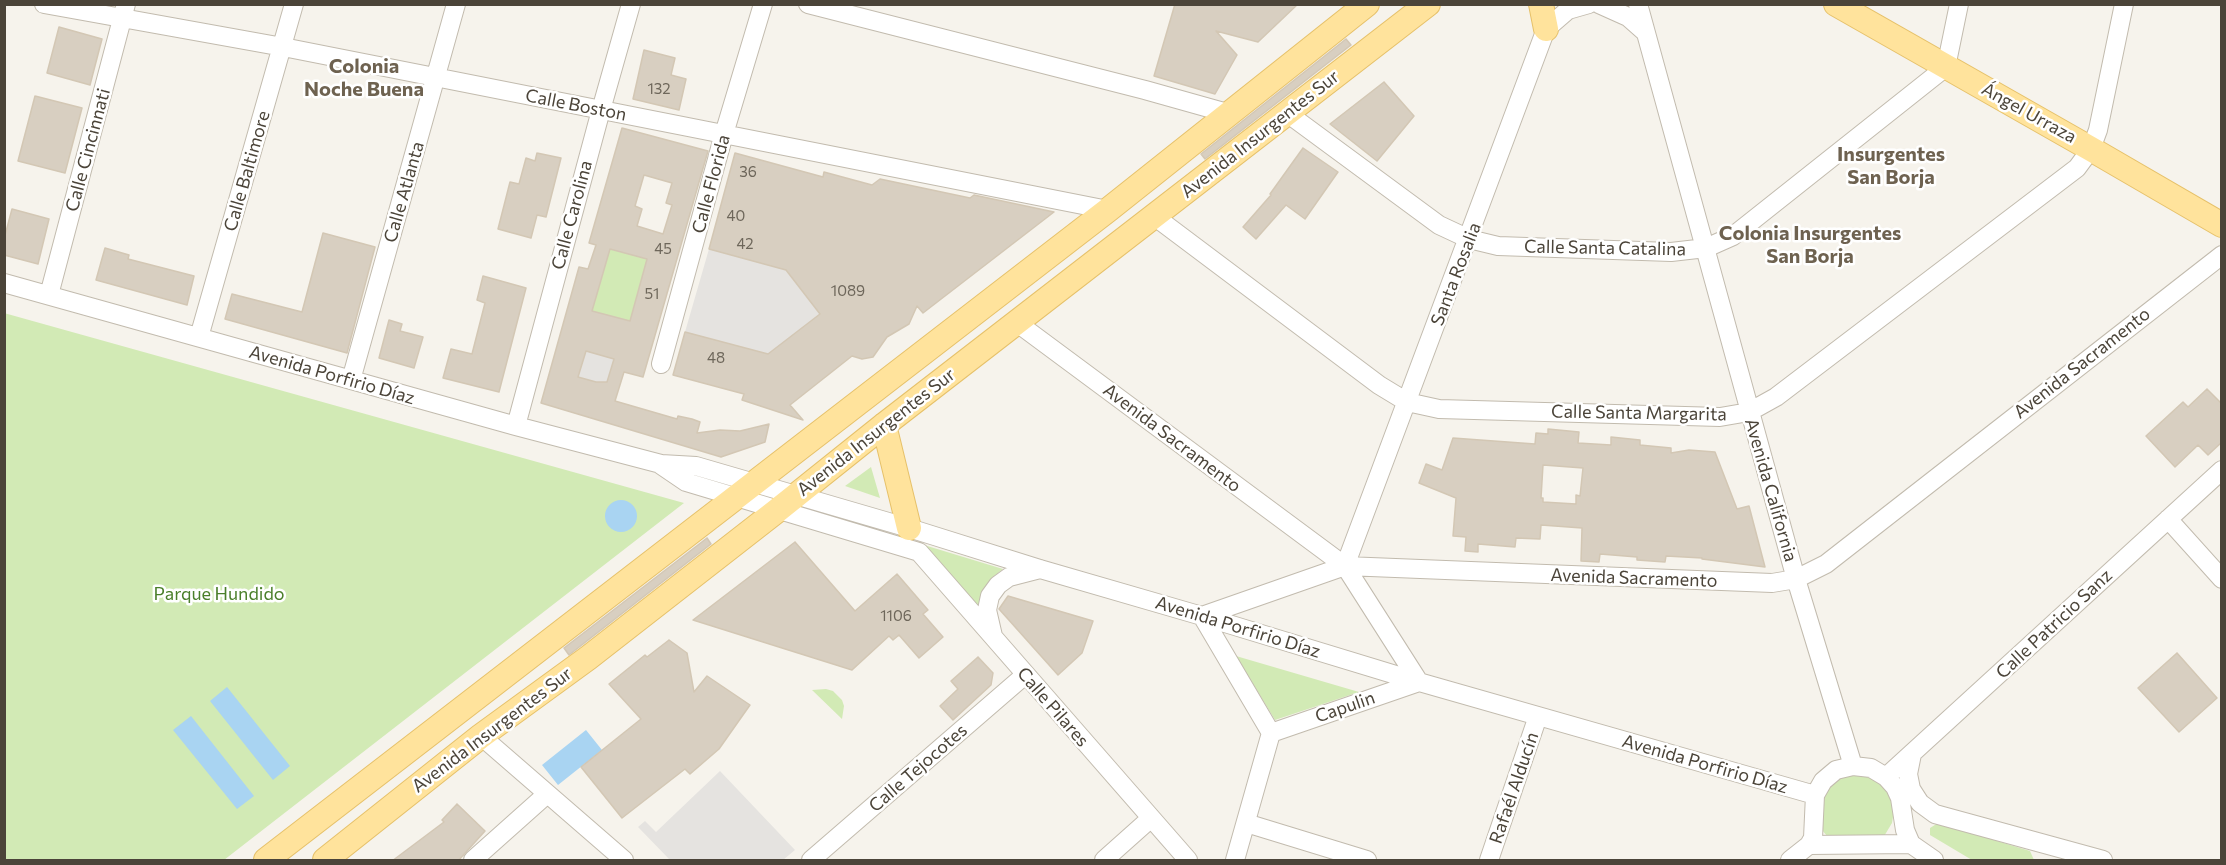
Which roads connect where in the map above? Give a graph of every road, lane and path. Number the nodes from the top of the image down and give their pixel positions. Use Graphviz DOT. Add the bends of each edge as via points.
graph roads {
  1 [pos="44,4"];
  2 [pos="294,4"];
  3 [pos="456,4"];
  4 [pos="631,4"];
  5 [pos="763,4"];
  6 [pos="808,4"];
  7 [pos="1367,4"];
  8 [pos="1428,4"];
  9 [pos="1541,4"];
  10 [pos="1590,4"];
  11 [pos="1599,4"];
  12 [pos="1638,4"];
  13 [pos="1836,4"];
  14 [pos="1959,4"];
  15 [pos="2124,4"];
  16 [pos="124,12"];
  17 [pos="1546,28"];
  18 [pos="1645,32"];
  19 [pos="283,47"];
  20 [pos="1946,67"];
  21 [pos="436,77"];
  22 [pos="601,110"];
  23 [pos="1227,113"];
  24 [pos="1287,113"];
  25 [pos="724,134"];
  26 [pos="2091,149"];
  27 [pos="1107,210"];
  28 [pos="1154,216"];
  29 [pos="2222,225"];
  30 [pos="1469,239"];
  31 [pos="1706,248"];
  32 [pos="2222,255"];
  33 [pos="4,283"];
  34 [pos="49,295"];
  35 [pos="1016,322"];
  36 [pos="199,337"];
  37 [pos="662,364"];
  38 [pos="351,380"];
  39 [pos="1407,402"];
  40 [pos="1749,411"];
  41 [pos="884,425"];
  42 [pos="516,426"];
  43 [pos="2222,470"];
  44 [pos="747,490"];
  45 [pos="788,502"];
  46 [pos="2168,519"];
  47 [pos="909,528"];
  48 [pos="919,552"];
  49 [pos="1346,566"];
  50 [pos="1040,569"];
  51 [pos="1796,579"];
  52 [pos="2222,579"];
  53 [pos="1202,616"];
  54 [pos="994,640"];
  55 [pos="1025,675"];
  56 [pos="1419,682"];
  57 [pos="1538,716"];
  58 [pos="1271,733"];
  59 [pos="481,736"];
  60 [pos="1912,754"];
  61 [pos="1853,766"];
  62 [pos="1886,777"];
  63 [pos="547,794"];
  64 [pos="1815,795"];
  65 [pos="1150,819"];
  66 [pos="1245,823"];
  67 [pos="1911,844"];
  68 [pos="1809,845"];
  69 [pos="2081,858"];
  70 [pos="266,861"];
  71 [pos="325,861"];
  72 [pos="473,861"];
  73 [pos="624,861"];
  74 [pos="811,861"];
  75 [pos="1104,861"];
  76 [pos="1188,861"];
  77 [pos="1235,861"];
  78 [pos="1367,861"];
  79 [pos="1489,861"];
  80 [pos="1790,861"];
  81 [pos="1934,861"];
  82 [pos="2103,861"];
  1 -- 16 [label="street, Calle Boston"];
  2 -- 19 [label="street, Calle Baltimore"];
  3 -- 21 [label="street, Calle Atlanta"];
  4 -- 22 [label="street, Calle Carolina"];
  5 -- 25 [label="street, Calle Florida"];
  6 -- 23 [label="street"];
  7 -- 23 [label="main road, Avenida Insurgentes Sur"];
  8 -- 24 [label="main road, Avenida Insurgentes Sur"];
  9 -- 17 [label="main road"];
  10 -- 17 [label="street" via="1568,10"];
  11 -- 18 [label="street" via="1628,17"];
  12 -- 18 [label="street, Avenida California"];
  13 -- 20 [label="main road, Ángel Urraza"];
  14 -- 20 [label="street"];
  15 -- 26 [label="street, Calle Santa Margarita"];
  16 -- 19 [label="street, Calle Boston"];
  16 -- 34 [label="street, Calle Cincinnati"];
  17 -- 30 [label="street, Santa Rosalia"];
  18 -- 31 [label="street, Avenida California"];
  19 -- 21 [label="street, Calle Boston"];
  19 -- 36 [label="street, Calle Baltimore"];
  20 -- 26 [label="main road, Ángel Urraza"];
  20 -- 31 [label="street, Calle Santa Catalina" via="1733,236"];
  21 -- 22 [label="street, Calle Boston"];
  21 -- 38 [label="street, Calle Atlanta"];
  22 -- 25 [label="street, Calle Boston"];
  22 -- 42 [label="street, Calle Carolina"];
  23 -- 27 [label="main road, Avenida Insurgentes Sur"];
  24 -- 28 [label="main road, Avenida Insurgentes Sur"];
  24 -- 30 [label="street, Calle Santa Catalina" via="1439,225"];
  25 -- 27 [label="street, Calle Boston"];
  25 -- 37 [label="street, Calle Florida"];
  26 -- 29 [label="main road, Ángel Urraza"];
  26 -- 40 [label="street, Calle Santa Margarita" via="2077,168 1776,397"];
  27 -- 44 [label="main road, Avenida Insurgentes Sur"];
  28 -- 35 [label="main road, Avenida Insurgentes Sur"];
  28 -- 39 [label="street, Calle Santa Margarita"];
  30 -- 31 [label="street, Calle Santa Catalina" via="1498,246 1671,252"];
  30 -- 39 [label="street, Santa Rosalia"];
  31 -- 40 [label="street, Avenida California"];
  32 -- 51 [label="street, Avenida Sacramento" via="1826,564"];
  33 -- 34 [label="street, Avenida Porfirio Díaz"];
  34 -- 36 [label="street, Avenida Porfirio Díaz"];
  35 -- 41 [label="main road, Avenida Insurgentes Sur"];
  35 -- 49 [label="street, Avenida Sacramento"];
  36 -- 38 [label="street, Avenida Porfirio Díaz"];
  38 -- 42 [label="street, Avenida Porfirio Díaz"];
  39 -- 40 [label="street, Calle Santa Margarita" via="1439,409 1720,417"];
  39 -- 49 [label="street, Santa Rosalia"];
  40 -- 51 [label="street, Avenida California"];
  41 -- 45 [label="main road, Avenida Insurgentes Sur"];
  41 -- 47 [label="main road"];
  42 -- 44 [label="street, Avenida Porfirio Díaz" via="661,464 686,482"];
  43 -- 46 [label="street, Calle Patricio Sanz"];
  44 -- 45 [label="street, Avenida Porfirio Díaz"];
  44 -- 70 [label="main road, Avenida Insurgentes Sur"];
  45 -- 47 [label="street, Avenida Porfirio Díaz"];
  45 -- 48 [label="street, Avenida Porfirio Díaz"];
  45 -- 59 [label="main road, Avenida Insurgentes Sur"];
  46 -- 52 [label="street"];
  46 -- 60 [label="street, Calle Patricio Sanz"];
  47 -- 50 [label="street, Avenida Porfirio Díaz"];
  48 -- 54 [label="street, Calle Pilares"];
  49 -- 51 [label="street, Avenida Sacramento" via="1772,583"];
  49 -- 53 [label="street"];
  49 -- 56 [label="street"];
  50 -- 53 [label="street, Avenida Porfirio Díaz"];
  50 -- 54 [label="street" via="1009,578 990,596 987,610"];
  51 -- 61 [label="street, Avenida California"];
  53 -- 56 [label="street, Avenida Porfirio Díaz"];
  53 -- 58 [label="street"];
  54 -- 55 [label="street, Calle Pilares"];
  55 -- 65 [label="street, Calle Pilares"];
  55 -- 74 [label="street, Calle Tejocotes"];
  56 -- 57 [label="street, Avenida Porfirio Díaz"];
  56 -- 58 [label="street, Capulin"];
  57 -- 64 [label="street, Avenida Porfirio Díaz"];
  57 -- 79 [label="street, Rafaél Alducín"];
  58 -- 66 [label="street"];
  59 -- 63 [label="street"];
  59 -- 71 [label="main road, Avenida Insurgentes Sur"];
  60 -- 62 [label="street, Calle Patricio Sanz"];
  60 -- 69 [label="street" via="1908,774 1911,789 1920,803 1935,814"];
  61 -- 62 [label="street" via="1871,768"];
  61 -- 64 [label="street" via="1836,770"];
  62 -- 67 [label="street" via="1900,798"];
  63 -- 72 [label="street"];
  63 -- 73 [label="street"];
  64 -- 68 [label="street" via="1815,832"];
  65 -- 75 [label="street"];
  65 -- 76 [label="street, Calle Pilares"];
  66 -- 77 [label="street"];
  66 -- 78 [label="street"];
  67 -- 68 [label="street"];
  67 -- 81 [label="street"];
  68 -- 80 [label="street"];
  69 -- 82 [label="street"];
}
